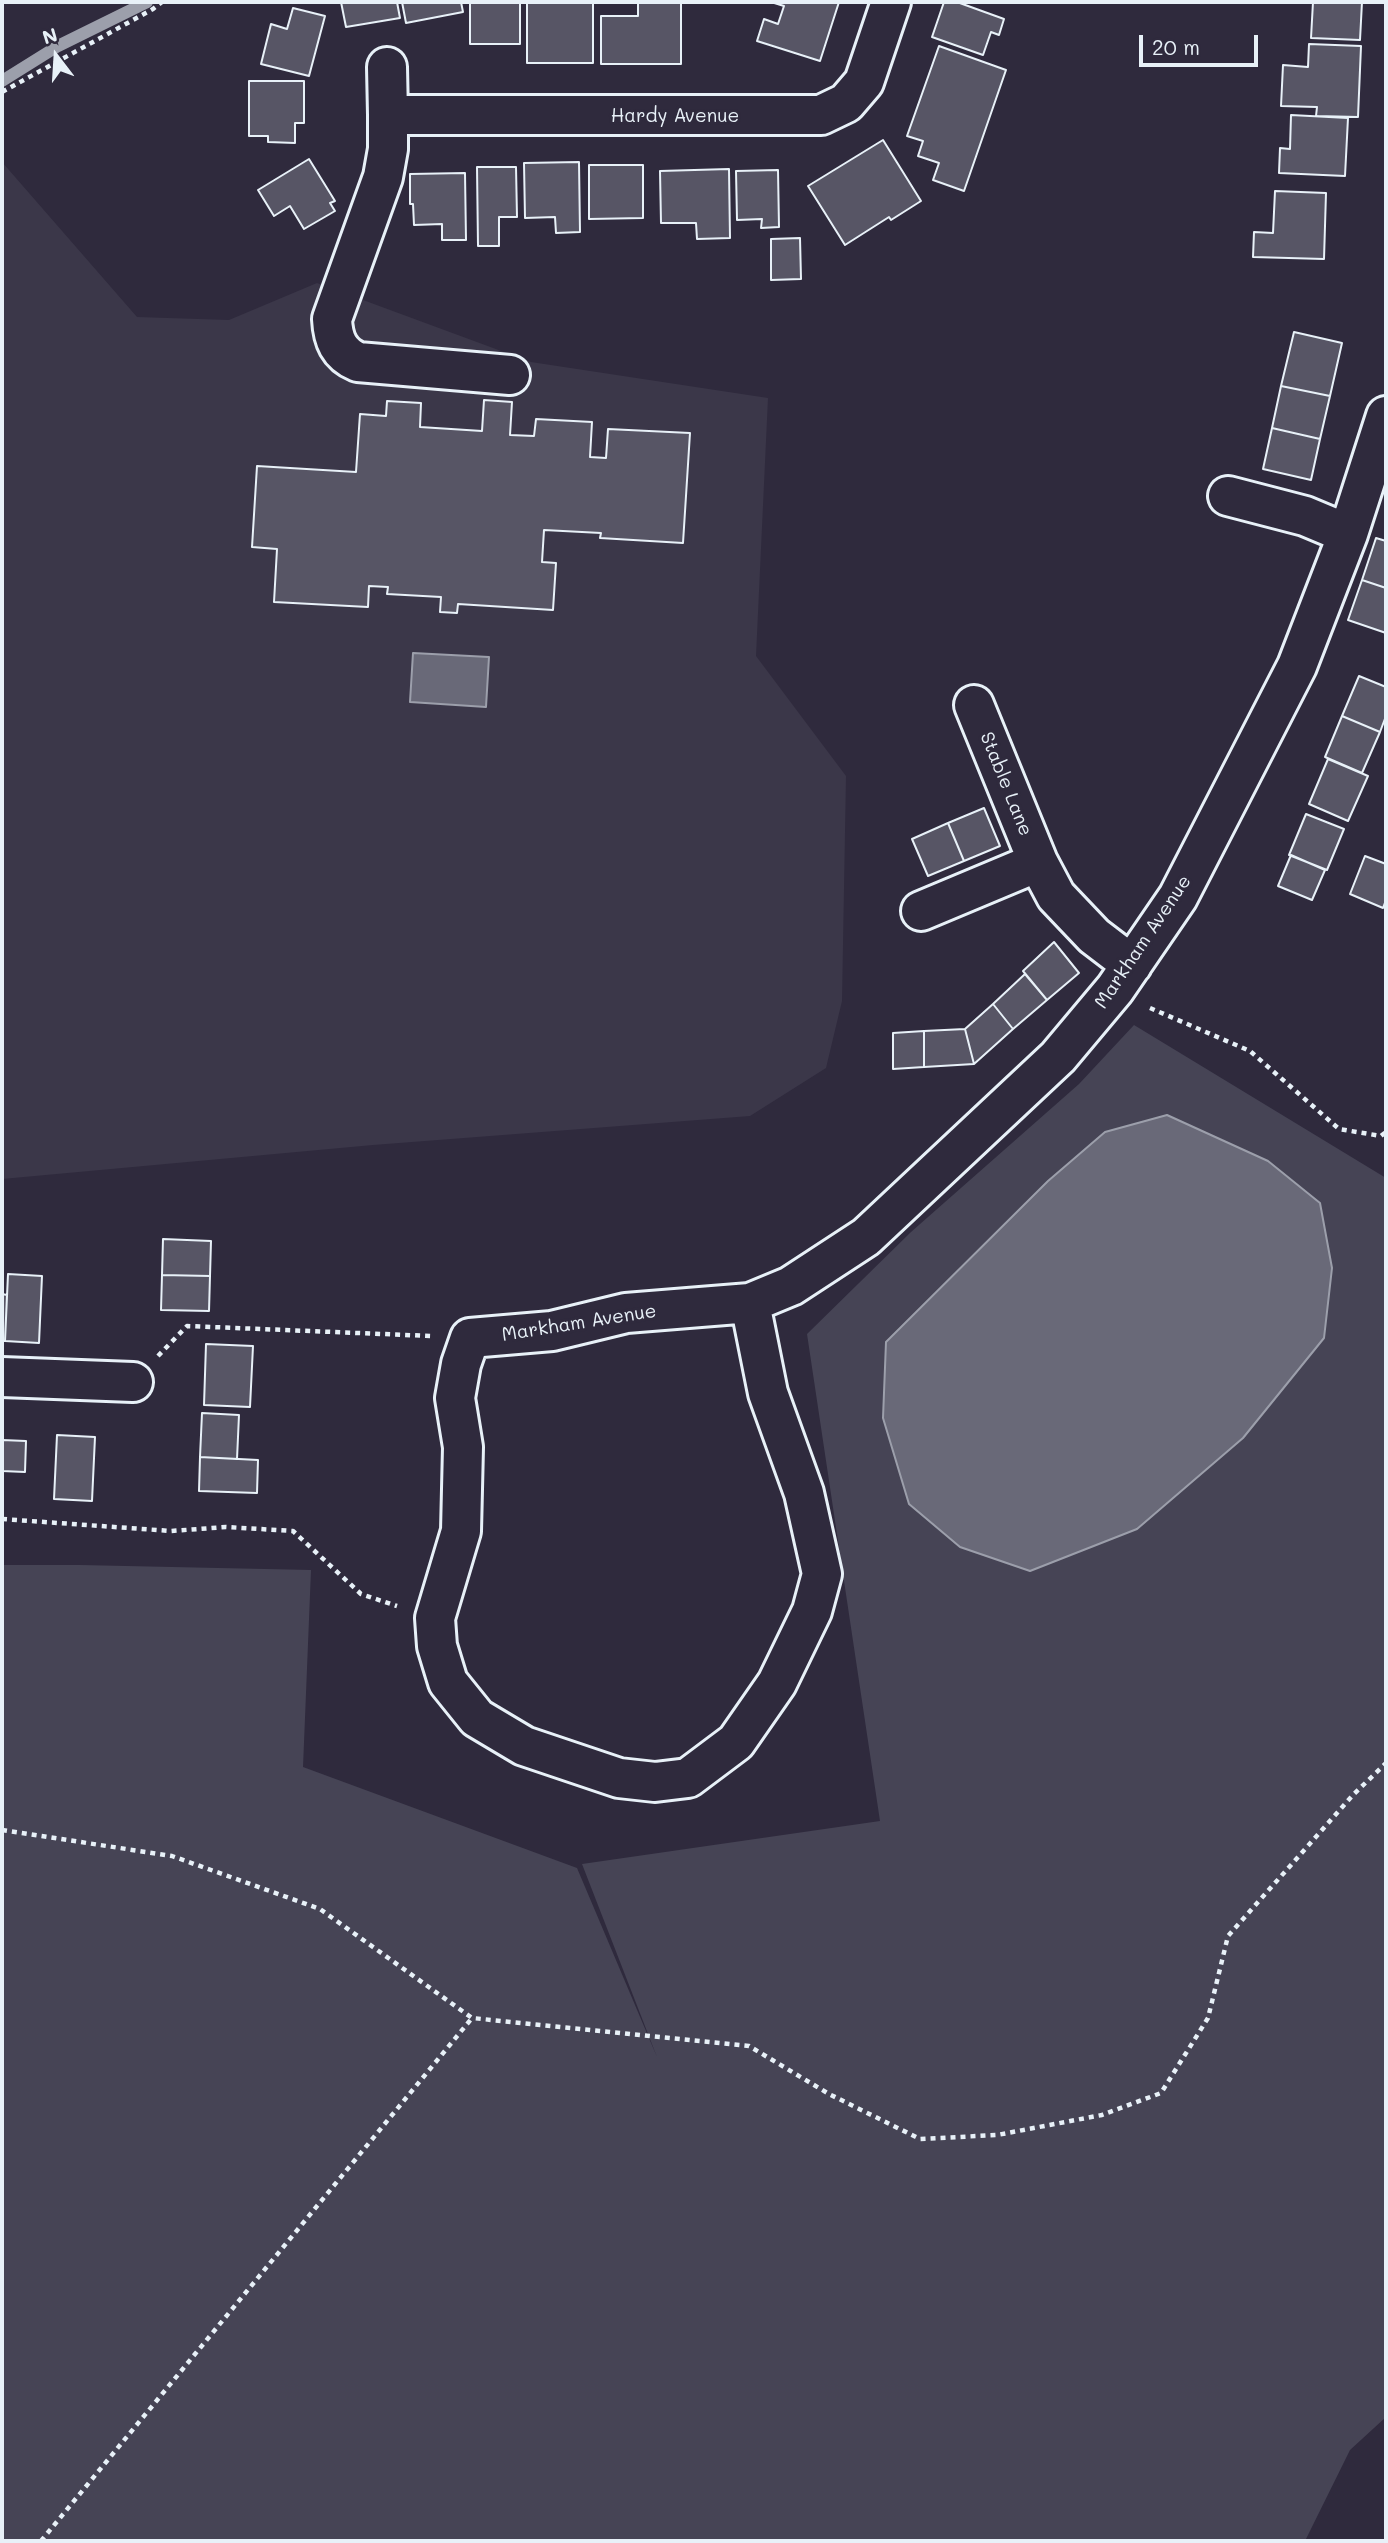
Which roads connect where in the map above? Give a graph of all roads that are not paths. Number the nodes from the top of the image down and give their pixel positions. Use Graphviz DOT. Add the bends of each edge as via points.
graph roads {
  1 [pos="891,2"];
  2 [pos="387,67"];
  3 [pos="388,115"];
  4 [pos="510,375"];
  5 [pos="1385,422"];
  6 [pos="1228,496"];
  7 [pos="1348,534"];
  8 [pos="974,705"];
  9 [pos="1038,862"];
  10 [pos="921,911"];
  11 [pos="1123,977"];
  12 [pos="750,1303"];
  13 [pos="2,1377"];
  14 [pos="133,1382"];
  1 -- 3 [label="street, Hardy Avenue" via="864,82 846,103 821,115"];
  2 -- 3 [label="street"];
  3 -- 4 [label="street" via="383,177 332,319 338,346 346,357 358,362"];
  5 -- 7 [label="street, Markham Avenue"];
  6 -- 7 [label="street" via="1305,516"];
  7 -- 11 [label="street, Markham Avenue" via="1291,678 1178,897"];
  8 -- 9 [label="street, Stable Lane"];
  9 -- 10 [label="street"];
  9 -- 11 [label="street, Stable Lane" via="1056,896 1094,936"];
  11 -- 12 [label="street, Markham Avenue" via="1058,1057 866,1237 791,1286"];
  12 -- 12 [label="street, Markham Avenue" via="768,1393 804,1493 822,1574 812,1611 778,1683 736,1742 688,1778 655,1782 619,1778 524,1746 477,1718 448,1682 437,1646 435,1618 461,1531 463,1447 455,1398 470,1338 552,1331 626,1313"];
  13 -- 14 [label="street"];
}
